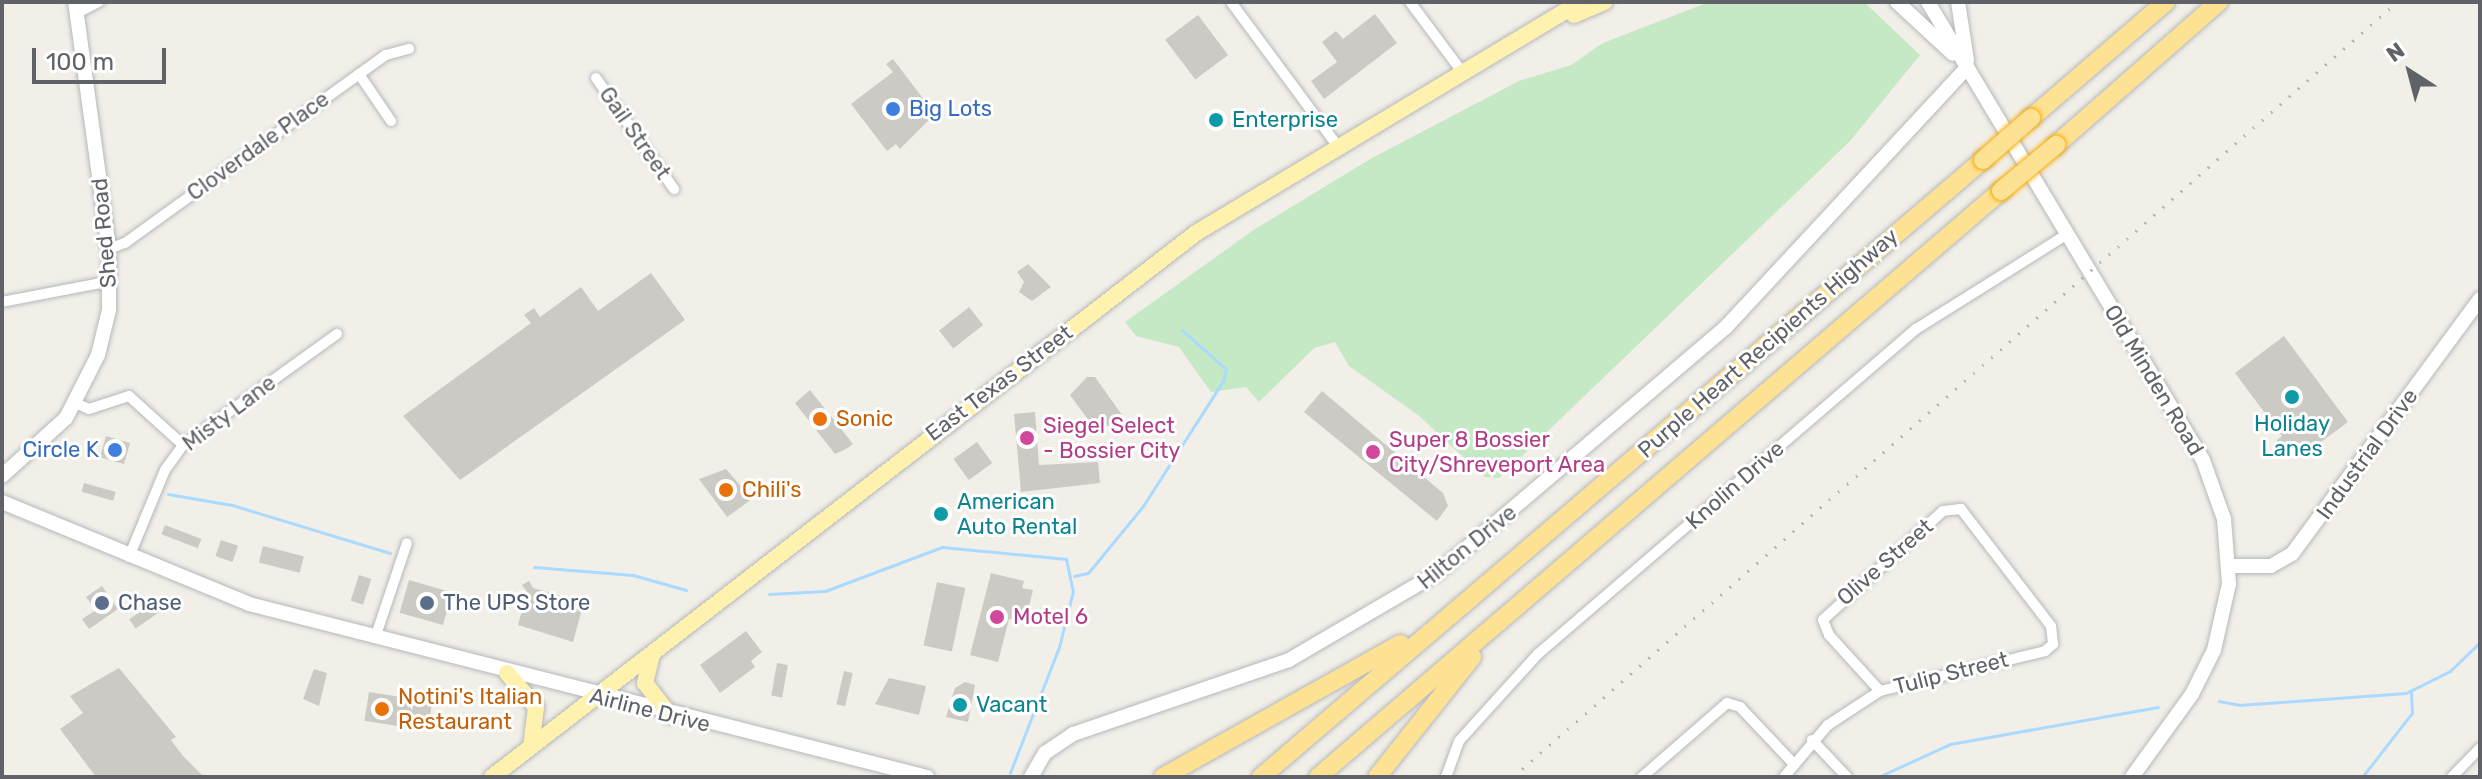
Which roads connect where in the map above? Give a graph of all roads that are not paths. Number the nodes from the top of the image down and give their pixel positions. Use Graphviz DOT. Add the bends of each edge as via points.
graph roads {
  1 [pos="99,2"];
  2 [pos="1231,2"];
  3 [pos="1410,2"];
  4 [pos="1604,2"];
  5 [pos="1611,2"];
  6 [pos="1897,2"];
  7 [pos="1928,2"];
  8 [pos="1958,2"];
  9 [pos="2166,2"];
  10 [pos="2219,2"];
  11 [pos="1582,6"];
  12 [pos="76,8"];
  13 [pos="409,49"];
  14 [pos="1967,68"];
  15 [pos="1463,73"];
  16 [pos="359,74"];
  17 [pos="596,78"];
  18 [pos="391,121"];
  19 [pos="1336,144"];
  20 [pos="674,189"];
  21 [pos="2066,235"];
  22 [pos="109,249"];
  23 [pos="111,281"];
  24 [pos="2480,299"];
  25 [pos="2,302"];
  26 [pos="337,334"];
  27 [pos="75,403"];
  28 [pos="183,445"];
  29 [pos="2,476"];
  30 [pos="2,502"];
  31 [pos="407,543"];
  32 [pos="129,557"];
  33 [pos="2229,566"];
  34 [pos="1562,568"];
  35 [pos="1478,591"];
  36 [pos="375,638"];
  37 [pos="2053,644"];
  38 [pos="654,651"];
  39 [pos="507,673"];
  40 [pos="1880,691"];
  41 [pos="595,697"];
  42 [pos="670,715"];
  43 [pos="1812,740"];
  44 [pos="531,747"];
  45 [pos="2480,748"];
  46 [pos="1792,762"];
  47 [pos="492,777"];
  48 [pos="927,777"];
  49 [pos="1031,777"];
  50 [pos="1163,777"];
  51 [pos="1261,777"];
  52 [pos="1318,777"];
  53 [pos="1377,777"];
  54 [pos="1446,777"];
  55 [pos="1642,777"];
  56 [pos="1784,777"];
  57 [pos="1847,777"];
  58 [pos="2132,777"];
  59 [pos="2452,777"];
  1 -- 12 [label="street"];
  2 -- 19 [label="street"];
  3 -- 15 [label="street"];
  4 -- 11 [label="main road, East Texas Street"];
  5 -- 11 [label="main road"];
  6 -- 14 [label="main road"];
  7 -- 14 [label="main road, Old Minden Road"];
  8 -- 14 [label="main road"];
  9 -- 35 [label="highway, Purple Heart Recipients Highway, bridge"];
  10 -- 34 [label="highway, Purple Heart Recipients Highway, bridge"];
  11 -- 15 [label="main road, East Texas Street"];
  12 -- 22 [label="main road, Shed Road"];
  13 -- 16 [label="street, Cloverdale Place" via="391,52"];
  14 -- 21 [label="main road, Old Minden Road"];
  14 -- 49 [label="main road, Hilton Drive" via="1726,327 1457,558 1358,625 1289,660 1063,739"];
  15 -- 19 [label="main road, East Texas Street"];
  16 -- 18 [label="street"];
  16 -- 22 [label="street, Cloverdale Place" via="125,243"];
  17 -- 20 [label="street, Gail Street"];
  19 -- 38 [label="main road, East Texas Street" via="1150,266"];
  21 -- 33 [label="main road, Old Minden Road" via="2203,460 2224,519"];
  21 -- 54 [label="street, Knolin Drive" via="1916,329 1538,654 1459,741"];
  22 -- 23 [label="main road, Shed Road"];
  23 -- 25 [label="street"];
  23 -- 27 [label="main road, Shed Road" via="98,355"];
  24 -- 33 [label="main road, Industrial Drive" via="2292,554 2271,566"];
  26 -- 28 [label="street, Misty Lane"];
  27 -- 28 [label="street" via="89,409 129,396"];
  27 -- 29 [label="main road, Shed Road" via="49,438"];
  28 -- 32 [label="street, Misty Lane" via="165,470"];
  30 -- 32 [label="main road, Airline Drive"];
  31 -- 36 [label="street"];
  32 -- 36 [label="main road, Airline Drive" via="249,604"];
  33 -- 58 [label="main road, Old Minden Road" via="2225,611 2206,670"];
  34 -- 52 [label="highway, Purple Heart Recipients Highway"];
  34 -- 53 [label="highway" via="1469,660"];
  35 -- 50 [label="highway" via="1384,654"];
  35 -- 51 [label="highway, Purple Heart Recipients Highway"];
  36 -- 39 [label="main road, Airline Drive"];
  37 -- 40 [label="street, Tulip Street" via="2045,651"];
  37 -- 40 [label="street, Olive Street" via="2051,626 1968,513 1955,507 1828,612 1822,625"];
  38 -- 41 [label="main road, East Texas Street"];
  38 -- 42 [label="main road" via="645,683"];
  39 -- 41 [label="main road, Airline Drive"];
  39 -- 44 [label="main road" via="536,707"];
  40 -- 43 [label="street, Tulip Street"];
  41 -- 42 [label="main road, Airline Drive"];
  41 -- 44 [label="main road, East Texas Street"];
  42 -- 48 [label="main road, Airline Drive"];
  43 -- 46 [label="street, Tulip Street"];
  43 -- 57 [label="street"];
  44 -- 47 [label="main road, East Texas Street"];
  45 -- 59 [label="street"];
  46 -- 55 [label="street" via="1740,707 1727,703"];
  46 -- 56 [label="street, Tulip Street"];
}
